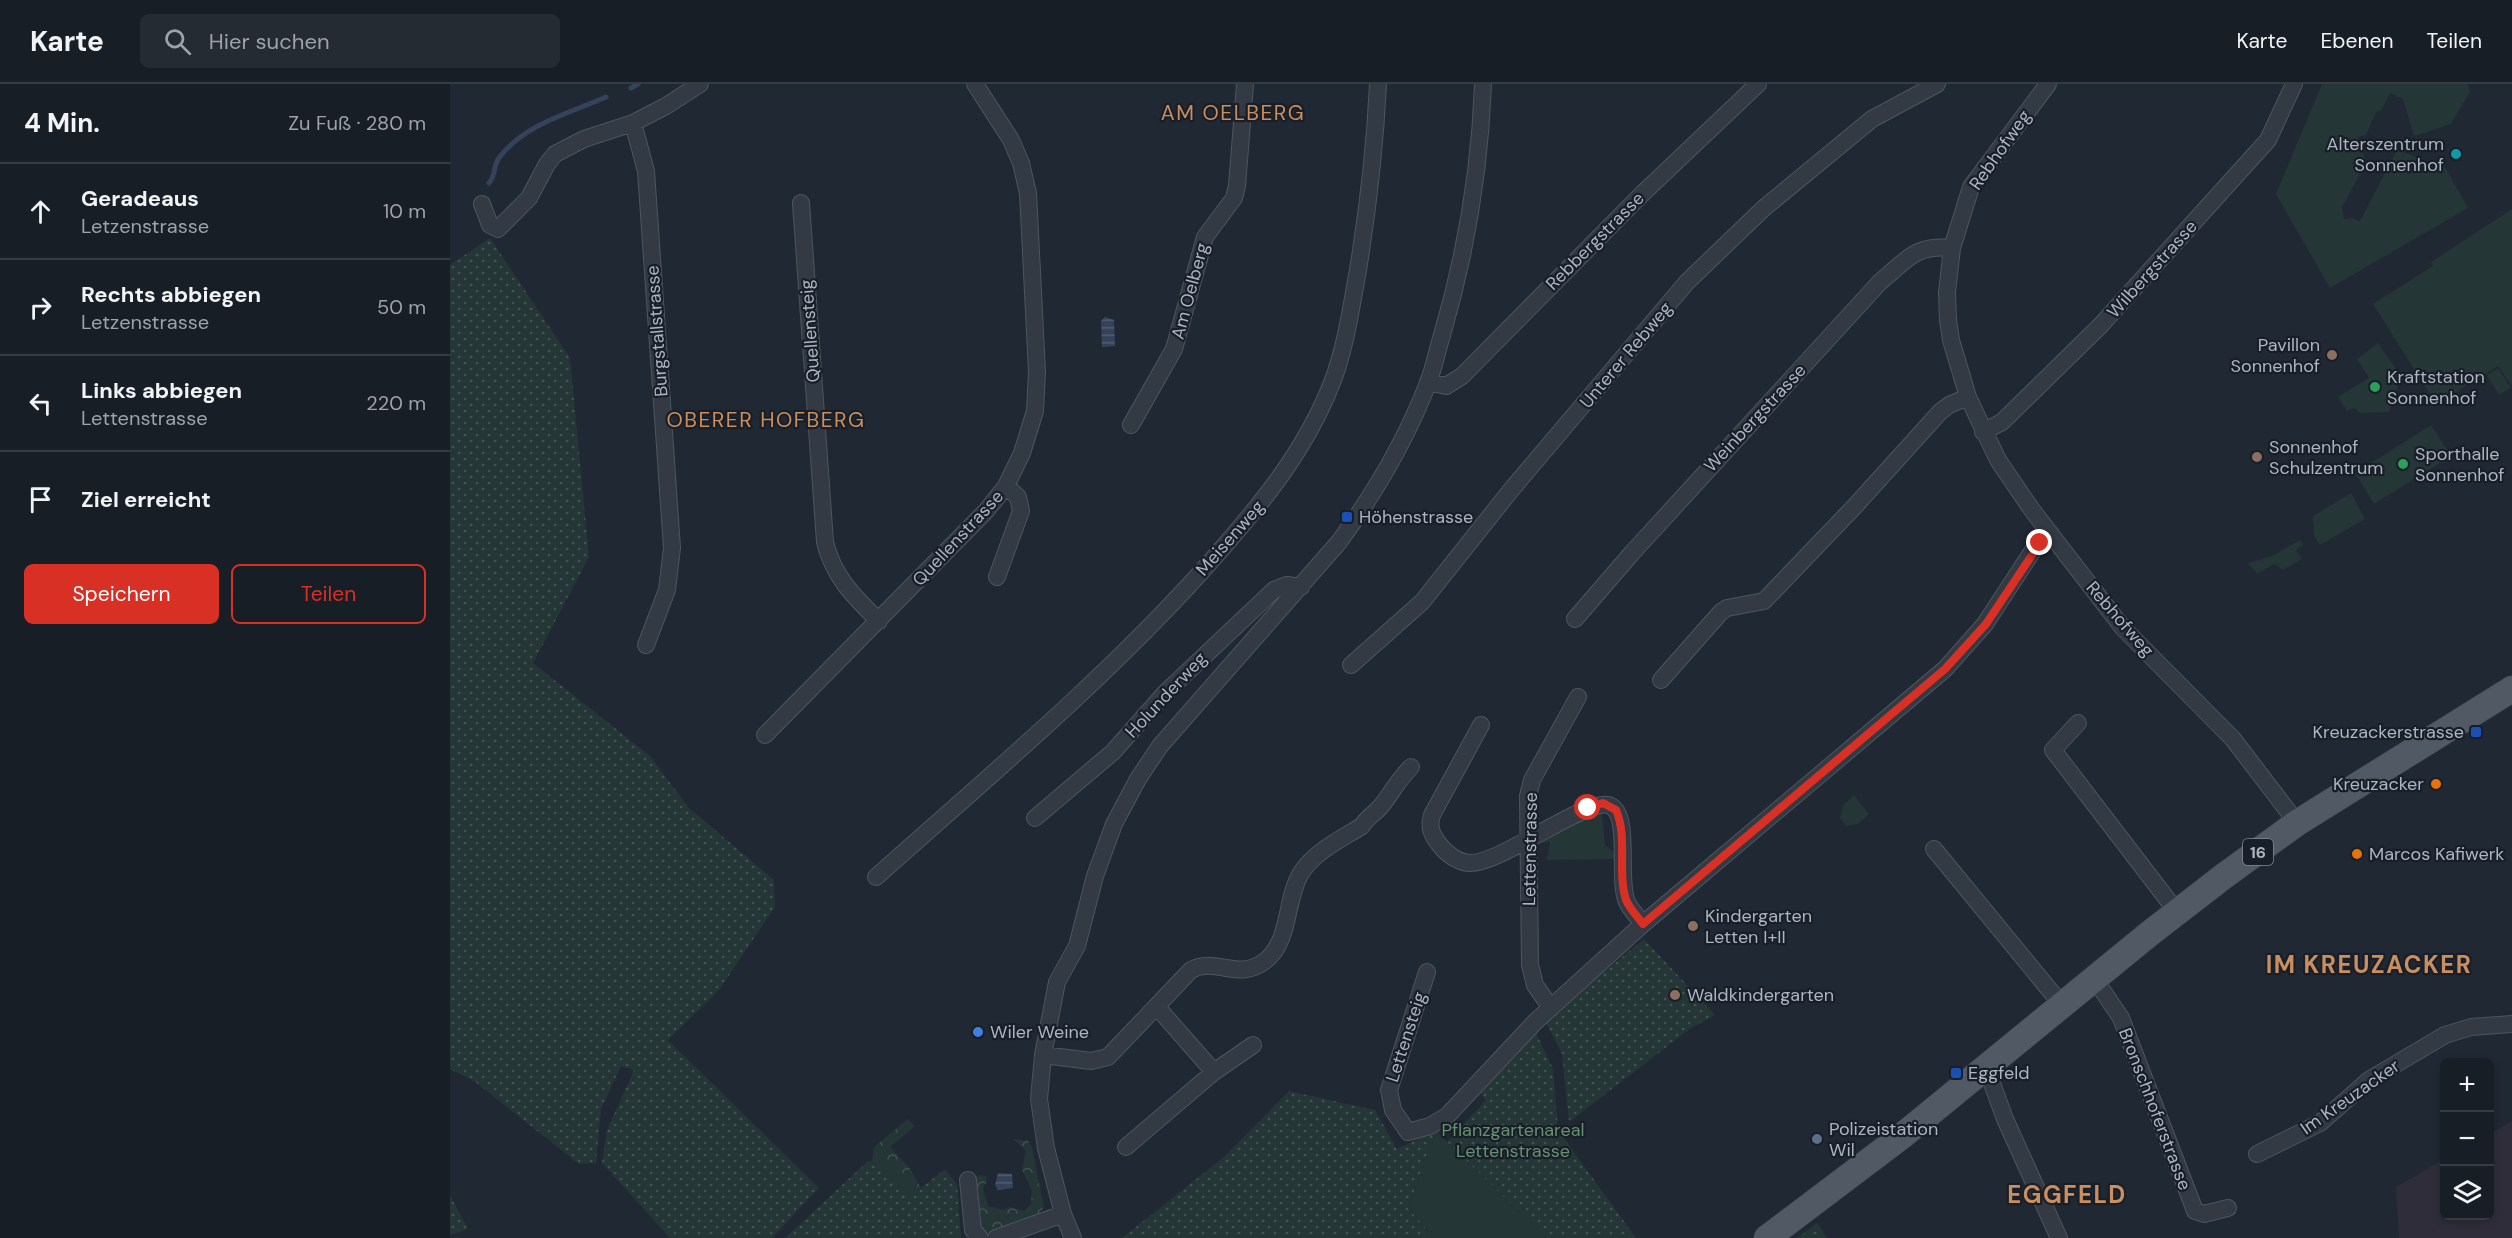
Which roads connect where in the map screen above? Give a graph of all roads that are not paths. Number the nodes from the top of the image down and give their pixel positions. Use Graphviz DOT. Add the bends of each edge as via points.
graph roads {
  1 [pos="700,84"];
  2 [pos="975,84"];
  3 [pos="1245,84"];
  4 [pos="1378,84"];
  5 [pos="1482,84"];
  6 [pos="1758,84"];
  7 [pos="1937,84"];
  8 [pos="2048,84"];
  9 [pos="2294,84"];
  10 [pos="633,123"];
  11 [pos="801,203"];
  12 [pos="482,204"];
  13 [pos="1952,248"];
  14 [pos="1428,382"];
  15 [pos="1968,397"];
  16 [pos="1131,425"];
  17 [pos="1983,432"];
  18 [pos="1006,486"];
  19 [pos="2051,534"];
  20 [pos="998,576"];
  21 [pos="1301,587"];
  22 [pos="1575,619"];
  23 [pos="879,621"];
  24 [pos="646,645"];
  25 [pos="1351,665"];
  26 [pos="1661,680"];
  27 [pos="2512,689"];
  28 [pos="1578,697"];
  29 [pos="2078,723"];
  30 [pos="1481,725"];
  31 [pos="765,735"];
  32 [pos="1411,767"];
  33 [pos="1035,818"];
  34 [pos="2297,823"];
  35 [pos="1529,839"];
  36 [pos="1934,849"];
  37 [pos="876,877"];
  38 [pos="2177,912"];
  39 [pos="1643,924"];
  40 [pos="1427,972"];
  41 [pos="2094,978"];
  42 [pos="2062,1005"];
  43 [pos="1157,1007"];
  44 [pos="1551,1008"];
  45 [pos="2512,1023"];
  46 [pos="1253,1045"];
  47 [pos="1043,1055"];
  48 [pos="1986,1066"];
  49 [pos="1214,1072"];
  50 [pos="1126,1147"];
  51 [pos="2257,1155"];
  52 [pos="968,1180"];
  53 [pos="2228,1208"];
  54 [pos="1063,1214"];
  55 [pos="980,1238"];
  56 [pos="996,1238"];
  57 [pos="1073,1238"];
  58 [pos="1767,1238"];
  59 [pos="2059,1238"];
  1 -- 10 [label="street"];
  2 -- 18 [label="street, Quellenstrasse" via="1011,140 1028,193 1037,372 1035,411 1022,453"];
  3 -- 16 [label="street, Am Oelberg" via="1234,198 1205,237 1174,349"];
  4 -- 37 [label="street, Meisenweg" via="1375,149 1347,333 1314,425 1251,517 1169,607 1107,669"];
  5 -- 14 [label="street" via="1471,213 1452,303"];
  6 -- 14 [label="street, Rebbergstrasse" via="1641,195 1462,376 1446,386"];
  7 -- 25 [label="street, Unterer Rebweg" via="1872,119 1764,208 1687,282 1422,602"];
  8 -- 13 [label="street, Rebhofweg" via="1971,187"];
  9 -- 17 [label="street, Wilbergstrasse" via="2268,140 2240,172 2100,326 2002,422"];
  10 -- 12 [label="street" via="584,139 555,154 529,198 498,228 490,225"];
  10 -- 24 [label="street, Burgstallstrasse" via="646,171 672,548 667,590"];
  11 -- 23 [label="street, Quellensteig" via="825,542 841,582"];
  13 -- 15 [label="street, Rebhofweg" via="1948,320"];
  13 -- 22 [label="street, Weinbergstrasse" via="1920,249 1880,282"];
  14 -- 21 [label="street" via="1365,506"];
  15 -- 17 [label="street, Rebhofweg"];
  15 -- 26 [label="street" via="1940,412 1764,601 1721,612"];
  17 -- 19 [label="street, Rebhofweg" via="1998,460"];
  18 -- 20 [label="street" via="1018,497 1021,511"];
  18 -- 23 [label="street, Quellenstrasse"];
  19 -- 34 [label="street, Rebhofweg" via="2123,628 2232,739"];
  19 -- 39 [label="street" via="2034,549 1986,624 1945,669"];
  21 -- 33 [label="street, Holunderweg" via="1287,585 1274,590 1165,693 1113,752"];
  21 -- 47 [label="street" via="1160,746 1138,779 1114,824 1095,876 1077,946 1057,982"];
  23 -- 31 [label="street, Quellenstrasse"];
  27 -- 34 [label="main road, 16"];
  28 -- 35 [label="street, Lettenstrasse" via="1532,780 1528,796"];
  29 -- 38 [label="street" via="2052,750"];
  30 -- 35 [label="street" via="1432,815 1429,824 1433,836 1442,849 1468,863"];
  32 -- 43 [label="street" via="1362,826 1317,855 1300,874 1273,955 1248,970 1197,967"];
  34 -- 38 [label="main road, 16"];
  35 -- 39 [label="street" via="1588,808 1603,803 1616,810 1621,820 1627,902"];
  35 -- 44 [label="street, Lettenstrasse" via="1532,976"];
  36 -- 42 [label="street"];
  38 -- 41 [label="main road, 16"];
  39 -- 44 [label="street"];
  40 -- 44 [label="street, Lettensteig" via="1389,1090 1393,1110 1408,1132 1447,1116"];
  41 -- 42 [label="main road, 16"];
  41 -- 53 [label="street, Bronschhoferstrasse" via="2121,1018 2195,1211 2204,1214"];
  42 -- 48 [label="main road, 16"];
  43 -- 47 [label="street" via="1108,1057 1091,1060"];
  43 -- 49 [label="street"];
  45 -- 51 [label="street, Im Kreuzacker" via="2471,1027 2445,1035 2369,1080 2320,1123"];
  46 -- 49 [label="street"];
  47 -- 54 [label="street" via="1039,1099 1046,1148"];
  48 -- 58 [label="main road, 16" via="1902,1136"];
  48 -- 59 [label="street" via="2009,1128"];
  49 -- 50 [label="street"];
  52 -- 55 [label="street" via="973,1230"];
  54 -- 56 [label="street"];
  54 -- 57 [label="street"];
}
